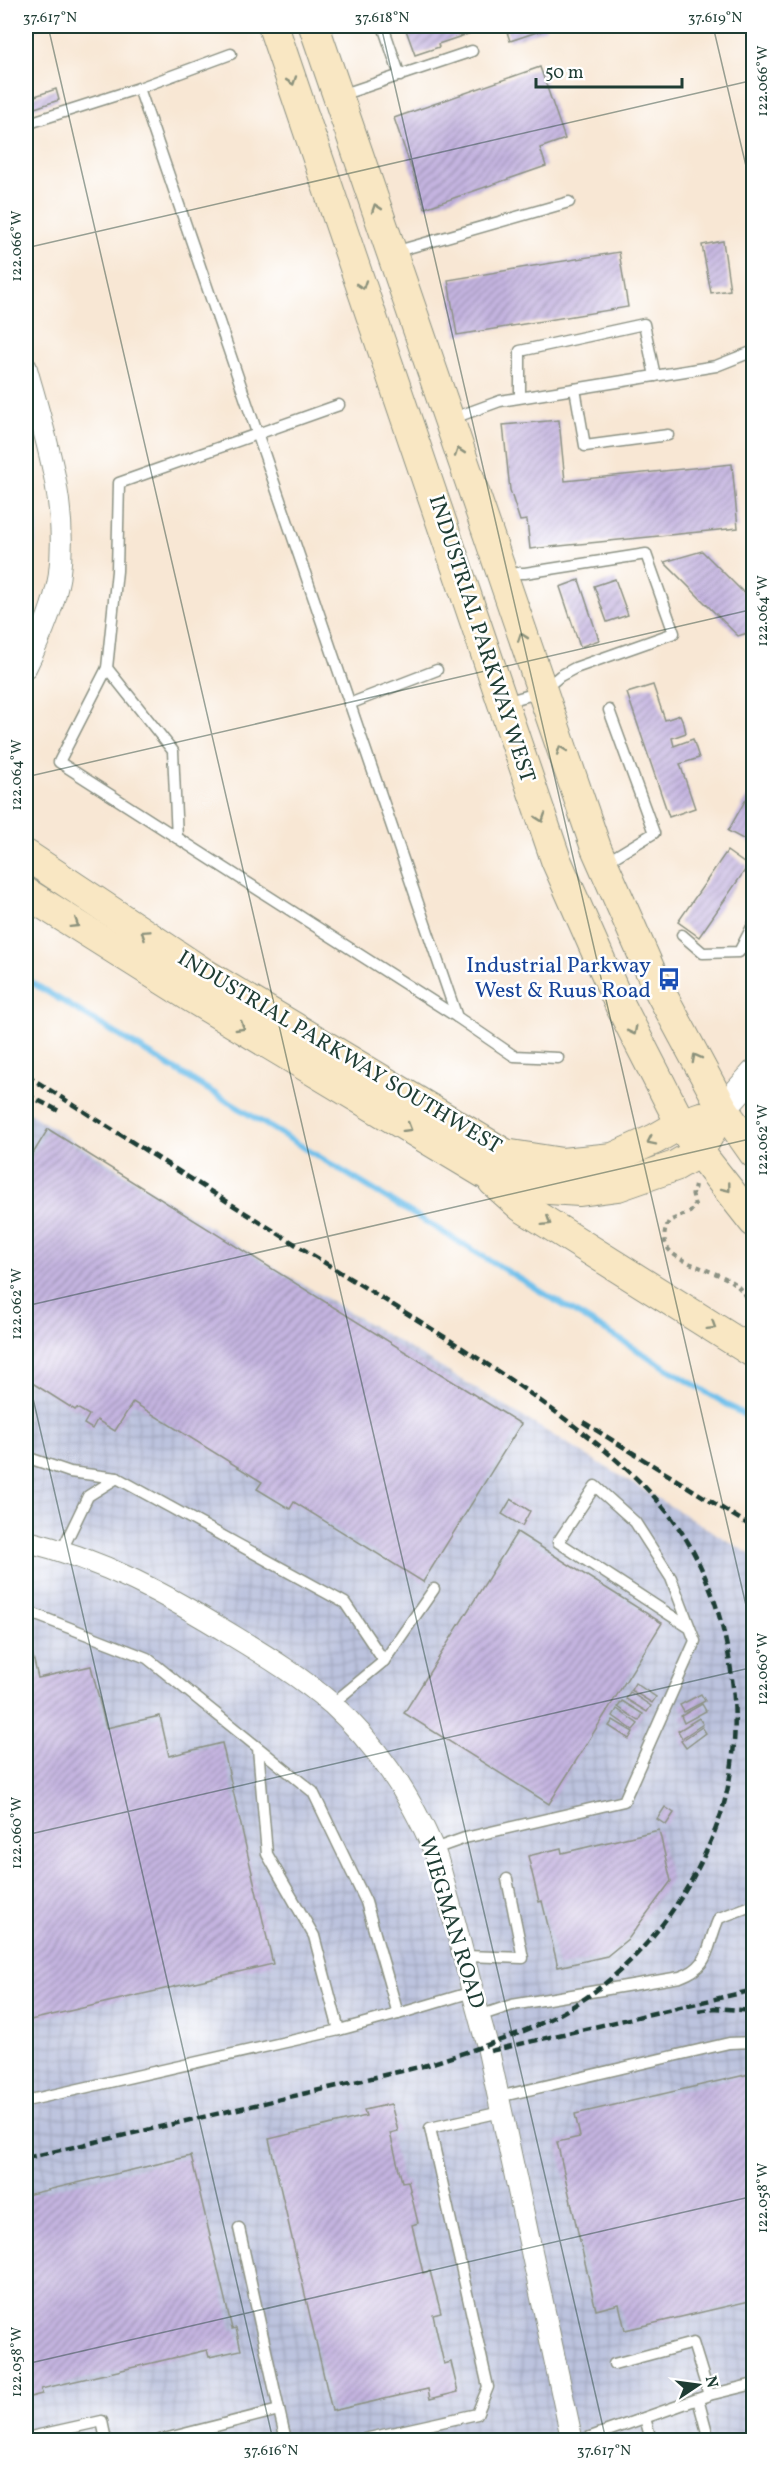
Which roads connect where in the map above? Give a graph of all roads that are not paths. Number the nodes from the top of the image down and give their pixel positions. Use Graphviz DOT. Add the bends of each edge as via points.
graph roads {
  1 [pos="273,26"];
  2 [pos="314,26"];
  3 [pos="383,26"];
  4 [pos="472,51"];
  5 [pos="231,54"];
  6 [pos="400,76"];
  7 [pos="139,88"];
  8 [pos="338,96"];
  9 [pos="26,124"];
  10 [pos="569,202"];
  11 [pos="391,253"];
  12 [pos="753,351"];
  13 [pos="26,367"];
  14 [pos="655,376"];
  15 [pos="575,389"];
  16 [pos="520,397"];
  17 [pos="339,405"];
  18 [pos="448,420"];
  19 [pos="258,435"];
  20 [pos="668,435"];
  21 [pos="501,573"];
  22 [pos="26,667"];
  23 [pos="107,668"];
  24 [pos="437,670"];
  25 [pos="541,692"];
  26 [pos="502,703"];
  27 [pos="349,704"];
  28 [pos="609,710"];
  29 [pos="177,838"];
  30 [pos="26,855"];
  31 [pos="603,864"];
  32 [pos="26,893"];
  33 [pos="753,923"];
  34 [pos="682,935"];
  35 [pos="457,1017"];
  36 [pos="558,1058"];
  37 [pos="753,1074"];
  38 [pos="723,1109"];
  39 [pos="681,1124"];
  40 [pos="699,1152"];
  41 [pos="753,1153"];
  42 [pos="484,1173"];
  43 [pos="753,1222"];
  44 [pos="744,1346"];
  45 [pos="26,1457"];
  46 [pos="117,1478"];
  47 [pos="26,1541"];
  48 [pos="62,1550"];
  49 [pos="434,1589"];
  50 [pos="26,1611"];
  51 [pos="690,1628"];
  52 [pos="384,1661"];
  53 [pos="332,1704"];
  54 [pos="258,1748"];
  55 [pos="434,1849"];
  56 [pos="507,1879"];
  57 [pos="753,1905"];
  58 [pos="465,1956"];
  59 [pos="472,1992"];
  60 [pos="398,2014"];
  61 [pos="479,2016"];
  62 [pos="339,2030"];
  63 [pos="753,2042"];
  64 [pos="26,2101"];
  65 [pos="500,2105"];
  66 [pos="239,2228"];
  67 [pos="614,2364"];
  68 [pos="753,2385"];
  69 [pos="703,2397"];
  70 [pos="279,2410"];
  71 [pos="645,2418"];
  72 [pos="26,2438"];
  73 [pos="106,2440"];
  74 [pos="160,2440"];
  75 [pos="286,2440"];
  76 [pos="360,2440"];
  77 [pos="573,2440"];
  78 [pos="582,2440"];
  79 [pos="651,2440"];
  80 [pos="709,2440"];
  1 -- 26 [label="main road, INDUSTRIAL PARKWAY WEST, one-way"];
  2 -- 8 [label="main road, INDUSTRIAL PARKWAY WEST"];
  3 -- 6 [label="lane"];
  4 -- 6 [label="lane"];
  5 -- 7 [label="lane"];
  6 -- 8 [label="lane"];
  7 -- 9 [label="lane"];
  7 -- 19 [label="lane"];
  11 -- 8 [label="main road, INDUSTRIAL PARKWAY WEST, one-way"];
  10 -- 11 [label="lane"];
  11 -- 18 [label="main road, INDUSTRIAL PARKWAY WEST"];
  12 -- 14 [label="lane" via="716,366"];
  13 -- 22 [label="street" via="52,462 61,519 59,578 43,634"];
  14 -- 15 [label="lane"];
  14 -- 16 [label="lane" via="644,324 520,351"];
  15 -- 16 [label="lane"];
  15 -- 20 [label="lane" via="585,446"];
  16 -- 18 [label="lane"];
  17 -- 19 [label="lane"];
  21 -- 18 [label="main road, INDUSTRIAL PARKWAY WEST, one-way"];
  19 -- 23 [label="lane" via="119,483 117,571"];
  19 -- 27 [label="lane"];
  25 -- 21 [label="main road, INDUSTRIAL PARKWAY WEST, one-way"];
  21 -- 25 [label="lane" via="525,573 646,554 674,633 575,668"];
  23 -- 29 [label="lane" via="173,751"];
  23 -- 29 [label="lane" via="59,762"];
  24 -- 27 [label="lane"];
  25 -- 26 [label="lane"];
  31 -- 25 [label="main road, INDUSTRIAL PARKWAY WEST, one-way"];
  26 -- 39 [label="main road, INDUSTRIAL PARKWAY WEST, one-way" via="577,911"];
  27 -- 35 [label="lane"];
  28 -- 31 [label="lane" via="654,833"];
  29 -- 35 [label="lane"];
  39 -- 30 [label="main road, INDUSTRIAL PARKWAY SOUTHWEST, one-way" via="613,1158 562,1163 505,1154 205,974"];
  38 -- 31 [label="main road, INDUSTRIAL PARKWAY WEST, one-way" via="657,986"];
  32 -- 42 [label="main road, INDUSTRIAL PARKWAY SOUTHWEST, one-way"];
  33 -- 34 [label="lane" via="739,952 703,953"];
  35 -- 36 [label="lane" via="514,1056"];
  37 -- 38 [label="street"];
  38 -- 39 [label="main road, INDUSTRIAL PARKWAY SOUTHWEST"];
  38 -- 40 [label="main road"];
  38 -- 41 [label="main road, INDUSTRIAL PARKWAY WEST"];
  39 -- 40 [label="main road, INDUSTRIAL PARKWAY WEST"];
  40 -- 42 [label="main road, INDUSTRIAL PARKWAY SOUTHWEST" via="675,1166 618,1186 580,1191 533,1188"];
  40 -- 43 [label="main road, INDUSTRIAL PARKWAY WEST, one-way"];
  42 -- 44 [label="main road, one-way" via="522,1207"];
  45 -- 46 [label="lane" via="70,1472"];
  46 -- 48 [label="lane" via="88,1496"];
  46 -- 52 [label="lane" via="345,1603"];
  47 -- 48 [label="street, WIEGMAN ROAD"];
  48 -- 53 [label="street, WIEGMAN ROAD" via="121,1572 176,1601 281,1665"];
  49 -- 52 [label="lane"];
  50 -- 54 [label="lane" via="147,1658"];
  51 -- 51 [label="lane" via="671,1578 635,1522 595,1486 558,1542"];
  51 -- 55 [label="lane" via="695,1641 624,1801 465,1838"];
  52 -- 53 [label="lane"];
  53 -- 55 [label="street, WIEGMAN ROAD" via="370,1745 406,1794"];
  54 -- 60 [label="lane" via="313,1792 366,1902"];
  54 -- 62 [label="lane" via="267,1854 314,1936"];
  55 -- 58 [label="street, WIEGMAN ROAD"];
  56 -- 58 [label="lane" via="523,1958"];
  57 -- 61 [label="lane" via="720,1918 703,1965 693,1973 512,2005"];
  58 -- 59 [label="street, WIEGMAN ROAD"];
  59 -- 60 [label="lane"];
  59 -- 61 [label="street, WIEGMAN ROAD"];
  60 -- 62 [label="lane"];
  61 -- 65 [label="street, WIEGMAN ROAD"];
  62 -- 64 [label="lane"];
  63 -- 65 [label="lane" via="729,2043"];
  65 -- 76 [label="lane" via="430,2128 488,2387 477,2414"];
  65 -- 77 [label="street, WIEGMAN ROAD"];
  66 -- 70 [label="lane"];
  67 -- 69 [label="lane" via="693,2343"];
  68 -- 69 [label="lane"];
  69 -- 71 [label="lane"];
  69 -- 80 [label="lane"];
  70 -- 74 [label="lane"];
  70 -- 75 [label="lane"];
  71 -- 78 [label="lane"];
  71 -- 79 [label="lane"];
  72 -- 73 [label="lane" via="102,2421"];
}
